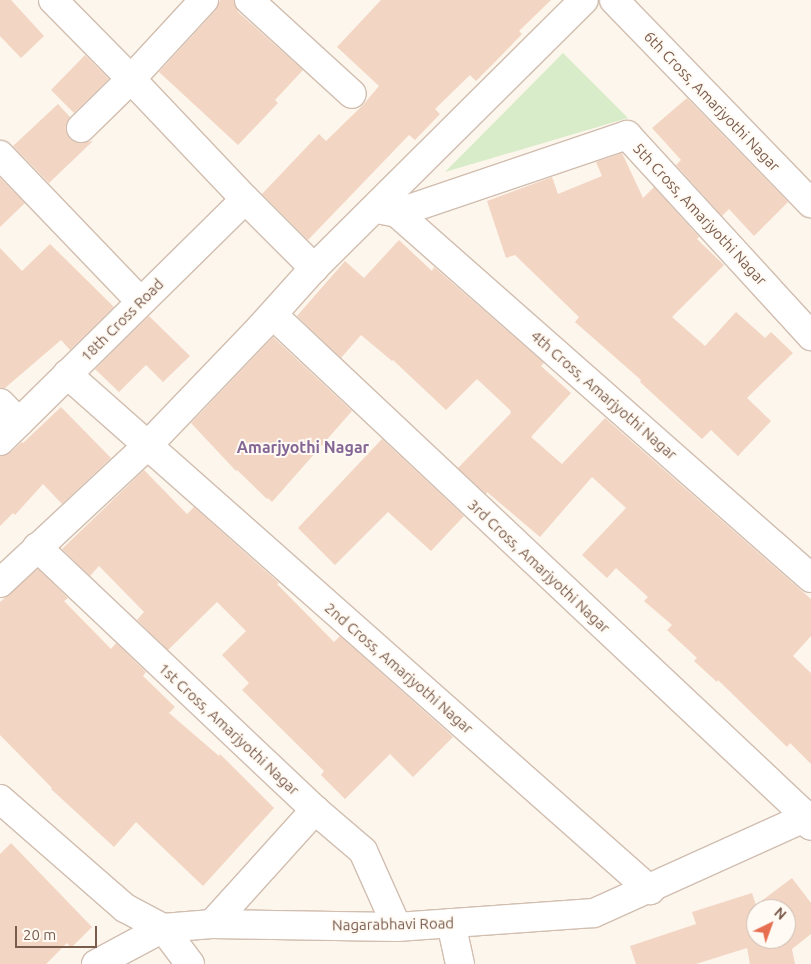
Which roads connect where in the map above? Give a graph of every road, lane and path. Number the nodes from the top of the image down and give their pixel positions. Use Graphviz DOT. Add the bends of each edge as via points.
graph roads {
  1 [pos="53,0"];
  2 [pos="204,0"];
  3 [pos="249,0"];
  4 [pos="584,0"];
  5 [pos="614,0"];
  6 [pos="131,79"];
  7 [pos="352,94"];
  8 [pos="81,128"];
  9 [pos="0,155"];
  10 [pos="245,199"];
  11 [pos="811,203"];
  12 [pos="385,211"];
  13 [pos="314,268"];
  14 [pos="140,301"];
  15 [pos="272,315"];
  16 [pos="811,336"];
  17 [pos="67,374"];
  18 [pos="9,412"];
  19 [pos="0,441"];
  20 [pos="148,446"];
  21 [pos="37,548"];
  22 [pos="811,578"];
  23 [pos="0,583"];
  24 [pos="0,799"];
  25 [pos="315,810"];
  26 [pos="809,819"];
  27 [pos="650,890"];
  28 [pos="451,923"];
  29 [pos="212,924"];
  30 [pos="397,927"];
  31 [pos="163,928"];
  32 [pos="96,964"];
  33 [pos="190,964"];
  34 [pos="460,964"];
  1 -- 6 [label="street"];
  2 -- 6 [label="street"];
  3 -- 7 [label="street"];
  4 -- 12 [label="street"];
  5 -- 11 [label="street, 6th Cross, Amarjyothi Nagar"];
  6 -- 8 [label="street"];
  6 -- 10 [label="street"];
  9 -- 14 [label="street"];
  10 -- 13 [label="street"];
  10 -- 14 [label="street, 18th Cross Road"];
  12 -- 13 [label="street"];
  12 -- 16 [label="street, 5th Cross, Amarjyothi Nagar" via="627,135"];
  12 -- 22 [label="street, 4th Cross, Amarjyothi Nagar"];
  13 -- 15 [label="street"];
  14 -- 17 [label="street, 18th Cross Road"];
  15 -- 20 [label="street"];
  15 -- 26 [label="street, 3rd Cross, Amarjyothi Nagar"];
  17 -- 18 [label="street, 18th Cross Road"];
  17 -- 20 [label="street, 2nd Cross, Amarjyothi Nagar"];
  18 -- 19 [label="street, 18th Cross Road"];
  20 -- 21 [label="street"];
  20 -- 27 [label="street, 2nd Cross, Amarjyothi Nagar"];
  21 -- 23 [label="street"];
  21 -- 25 [label="street, 1st Cross, Amarjyothi Nagar"];
  24 -- 31 [label="street" via="125,908"];
  25 -- 29 [label="street"];
  25 -- 30 [label="street, 1st Cross, Amarjyothi Nagar" via="363,851"];
  26 -- 27 [label="street, Nagarabhavi Road"];
  27 -- 28 [label="street, Nagarabhavi Road" via="594,913"];
  28 -- 30 [label="street, Nagarabhavi Road"];
  28 -- 34 [label="street"];
  29 -- 30 [label="street, Nagarabhavi Road"];
  29 -- 31 [label="street, Nagarabhavi Road"];
  31 -- 32 [label="street"];
  31 -- 33 [label="street"];
}
